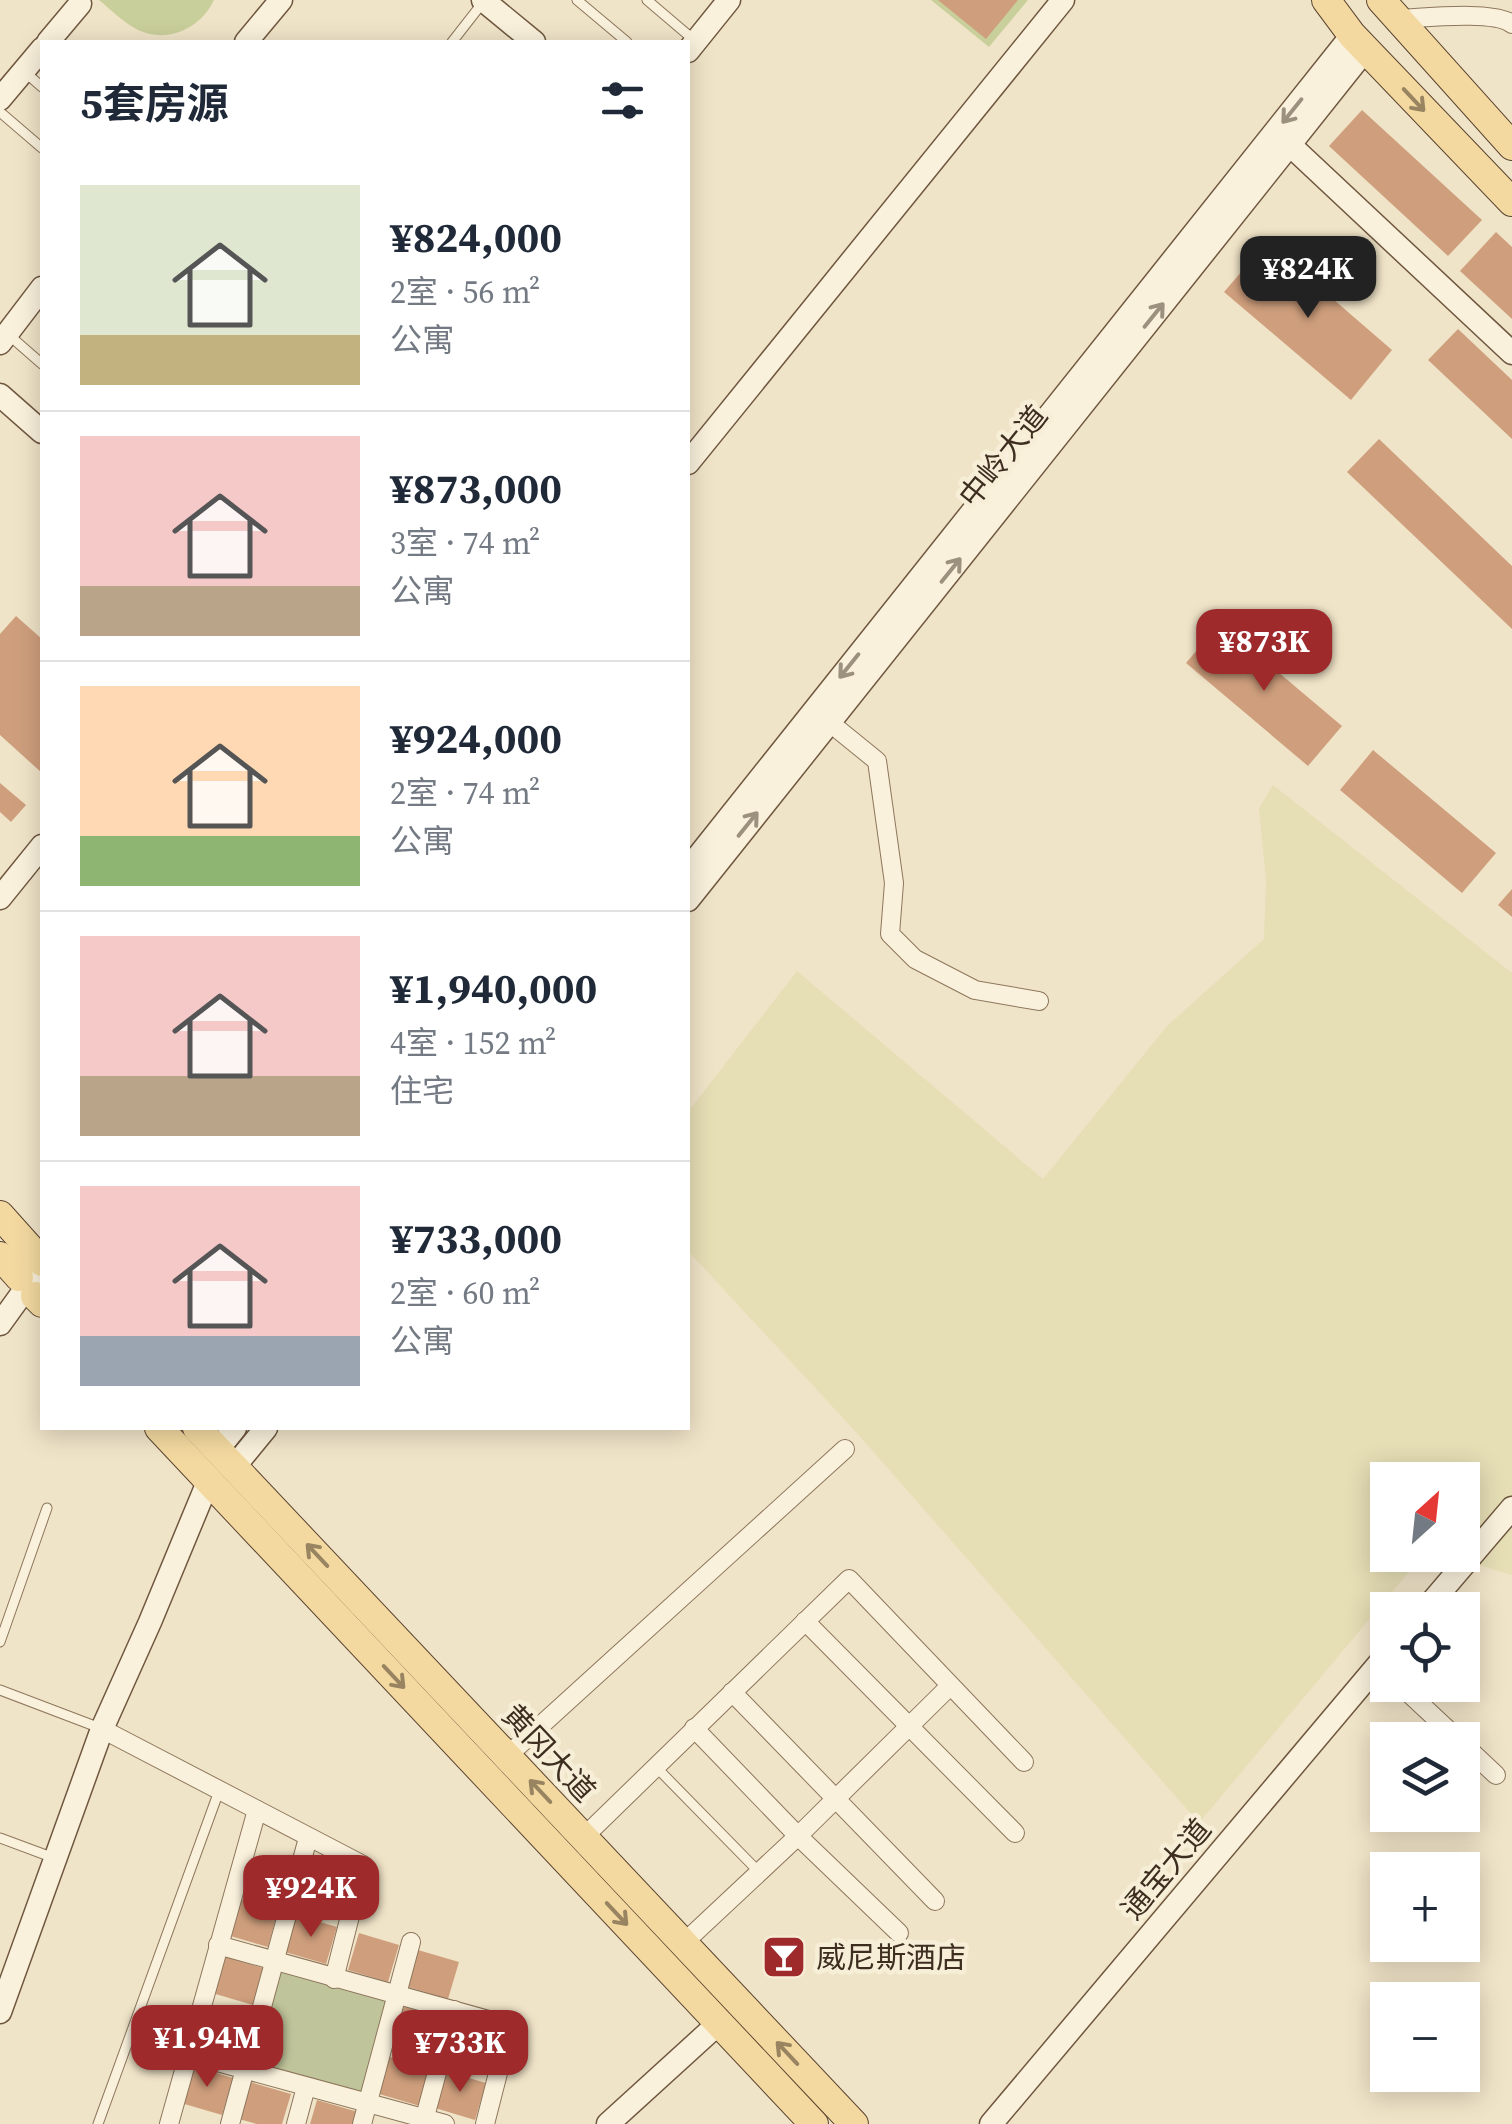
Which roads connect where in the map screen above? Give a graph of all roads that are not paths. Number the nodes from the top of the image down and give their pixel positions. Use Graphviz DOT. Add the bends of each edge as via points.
graph roads {
  1 [pos="280,0"];
  2 [pos="484,0"];
  3 [pos="577,0"];
  4 [pos="647,0"];
  5 [pos="1063,0"];
  6 [pos="1326,0"];
  7 [pos="721,3"];
  8 [pos="80,4"];
  9 [pos="1384,6"];
  10 [pos="1512,24"];
  11 [pos="53,40"];
  12 [pos="248,40"];
  13 [pos="454,40"];
  14 [pos="532,40"];
  15 [pos="624,40"];
  16 [pos="686,40"];
  17 [pos="1359,42"];
  18 [pos="692,46"];
  19 [pos="40,54"];
  20 [pos="24,71"];
  21 [pos="40,84"];
  22 [pos="2,96"];
  23 [pos="40,145"];
  24 [pos="1290,145"];
  25 [pos="1512,146"];
  26 [pos="1512,202"];
  27 [pos="40,290"];
  28 [pos="2,335"];
  29 [pos="1512,353"];
  30 [pos="40,363"];
  31 [pos="0,395"];
  32 [pos="40,430"];
  33 [pos="690,461"];
  34 [pos="829,722"];
  35 [pos="40,848"];
  36 [pos="690,868"];
  37 [pos="690,897"];
  38 [pos="0,898"];
  39 [pos="1039,1001"];
  40 [pos="0,1216"];
  41 [pos="0,1256"];
  42 [pos="35,1283"];
  43 [pos="0,1324"];
  44 [pos="161,1430"];
  45 [pos="199,1430"];
  46 [pos="264,1430"];
  47 [pos="846,1449"];
  48 [pos="239,1461"];
  49 [pos="208,1482"];
  50 [pos="47,1508"];
  51 [pos="1512,1508"];
  52 [pos="1440,1592"];
  53 [pos="805,1621"];
  54 [pos="0,1642"];
  55 [pos="1370,1680"];
  56 [pos="950,1686"];
  57 [pos="0,1690"];
  58 [pos="732,1692"];
  59 [pos="1418,1702"];
  60 [pos="1440,1722"];
  61 [pos="910,1727"];
  62 [pos="694,1728"];
  63 [pos="102,1729"];
  64 [pos="516,1747"];
  65 [pos="1480,1760"];
  66 [pos="1024,1762"];
  67 [pos="655,1766"];
  68 [pos="1496,1775"];
  69 [pos="220,1790"];
  70 [pos="836,1799"];
  71 [pos="257,1810"];
  72 [pos="592,1829"];
  73 [pos="1015,1833"];
  74 [pos="798,1836"];
  75 [pos="0,1838"];
  76 [pos="308,1838"];
  77 [pos="55,1858"];
  78 [pos="759,1872"];
  79 [pos="935,1901"];
  80 [pos="899,1933"];
  81 [pos="688,1938"];
  82 [pos="411,1942"];
  83 [pos="218,1945"];
  84 [pos="273,1961"];
  85 [pos="7,1970"];
  86 [pos="334,1979"];
  87 [pos="396,1996"];
  88 [pos="454,2010"];
  89 [pos="0,2012"];
  90 [pos="710,2032"];
  91 [pos="188,2054"];
  92 [pos="244,2070"];
  93 [pos="306,2087"];
  94 [pos="368,2103"];
  95 [pos="423,2121"];
  96 [pos="98,2124"];
  97 [pos="169,2124"];
  98 [pos="230,2124"];
  99 [pos="296,2124"];
  100 [pos="362,2124"];
  101 [pos="445,2124"];
  102 [pos="485,2124"];
  103 [pos="608,2124"];
  104 [pos="814,2124"];
  105 [pos="854,2124"];
  106 [pos="991,2124"];
  1 -- 12 [label="main road"];
  2 -- 13 [label="lane"];
  2 -- 14 [label="main road"];
  3 -- 15 [label="lane"];
  4 -- 16 [label="lane"];
  5 -- 33 [label="main road"];
  6 -- 17 [label="main road"];
  7 -- 18 [label="main road"];
  8 -- 11 [label="main road"];
  9 -- 10 [label="street"];
  9 -- 17 [label="main road"];
  9 -- 25 [label="main road"];
  17 -- 24 [label="main road, 中岭大道"];
  17 -- 26 [label="main road, one-way"];
  17 -- 36 [label="main road, 中岭大道, one-way"];
  19 -- 20 [label="main road"];
  20 -- 21 [label="lane"];
  20 -- 22 [label="main road"];
  22 -- 23 [label="lane"];
  24 -- 29 [label="main road"];
  34 -- 24 [label="main road, 中岭大道, one-way"];
  27 -- 28 [label="main road"];
  28 -- 30 [label="lane"];
  31 -- 32 [label="main road"];
  37 -- 34 [label="main road, 中岭大道, one-way"];
  34 -- 39 [label="street" via="877,761 894,883 890,934 915,959 976,990"];
  35 -- 38 [label="main road"];
  40 -- 42 [label="main road"];
  41 -- 42 [label="main road"];
  42 -- 43 [label="main road"];
  44 -- 104 [label="main road, 黄冈大道, one-way"];
  105 -- 45 [label="main road, 黄冈大道, one-way"];
  46 -- 48 [label="main road"];
  47 -- 64 [label="street"];
  49 -- 63 [label="main road"];
  50 -- 54 [label="lane"];
  51 -- 52 [label="main road"];
  53 -- 56 [label="street" via="849,1579"];
  53 -- 58 [label="street"];
  53 -- 61 [label="street"];
  55 -- 106 [label="main road, 通宝大道"];
  56 -- 61 [label="street"];
  56 -- 66 [label="street"];
  57 -- 63 [label="lane"];
  58 -- 62 [label="street"];
  58 -- 70 [label="street"];
  59 -- 60 [label="street"];
  61 -- 70 [label="street"];
  61 -- 73 [label="street"];
  62 -- 67 [label="street"];
  62 -- 74 [label="street"];
  63 -- 69 [label="street"];
  63 -- 77 [label="main road"];
  65 -- 68 [label="street"];
  67 -- 72 [label="street"];
  67 -- 78 [label="lane"];
  69 -- 71 [label="street"];
  69 -- 96 [label="lane"];
  70 -- 74 [label="street"];
  70 -- 79 [label="street"];
  71 -- 76 [label="street"];
  71 -- 83 [label="street"];
  74 -- 78 [label="street"];
  74 -- 80 [label="street"];
  75 -- 77 [label="lane"];
  76 -- 84 [label="street"];
  76 -- 86 [label="street" via="363,1865"];
  77 -- 85 [label="main road"];
  78 -- 81 [label="street"];
  82 -- 87 [label="street"];
  83 -- 84 [label="street"];
  83 -- 91 [label="street"];
  84 -- 86 [label="street"];
  84 -- 92 [label="street"];
  85 -- 89 [label="main road"];
  86 -- 87 [label="street"];
  87 -- 88 [label="street"];
  87 -- 94 [label="street"];
  88 -- 95 [label="street"];
  88 -- 102 [label="street" via="510,2026"];
  90 -- 103 [label="main road"];
  91 -- 92 [label="street"];
  91 -- 97 [label="street"];
  92 -- 93 [label="street"];
  92 -- 98 [label="street"];
  93 -- 94 [label="street"];
  93 -- 99 [label="street"];
  94 -- 95 [label="street"];
  94 -- 100 [label="street"];
  95 -- 101 [label="street"];
}
